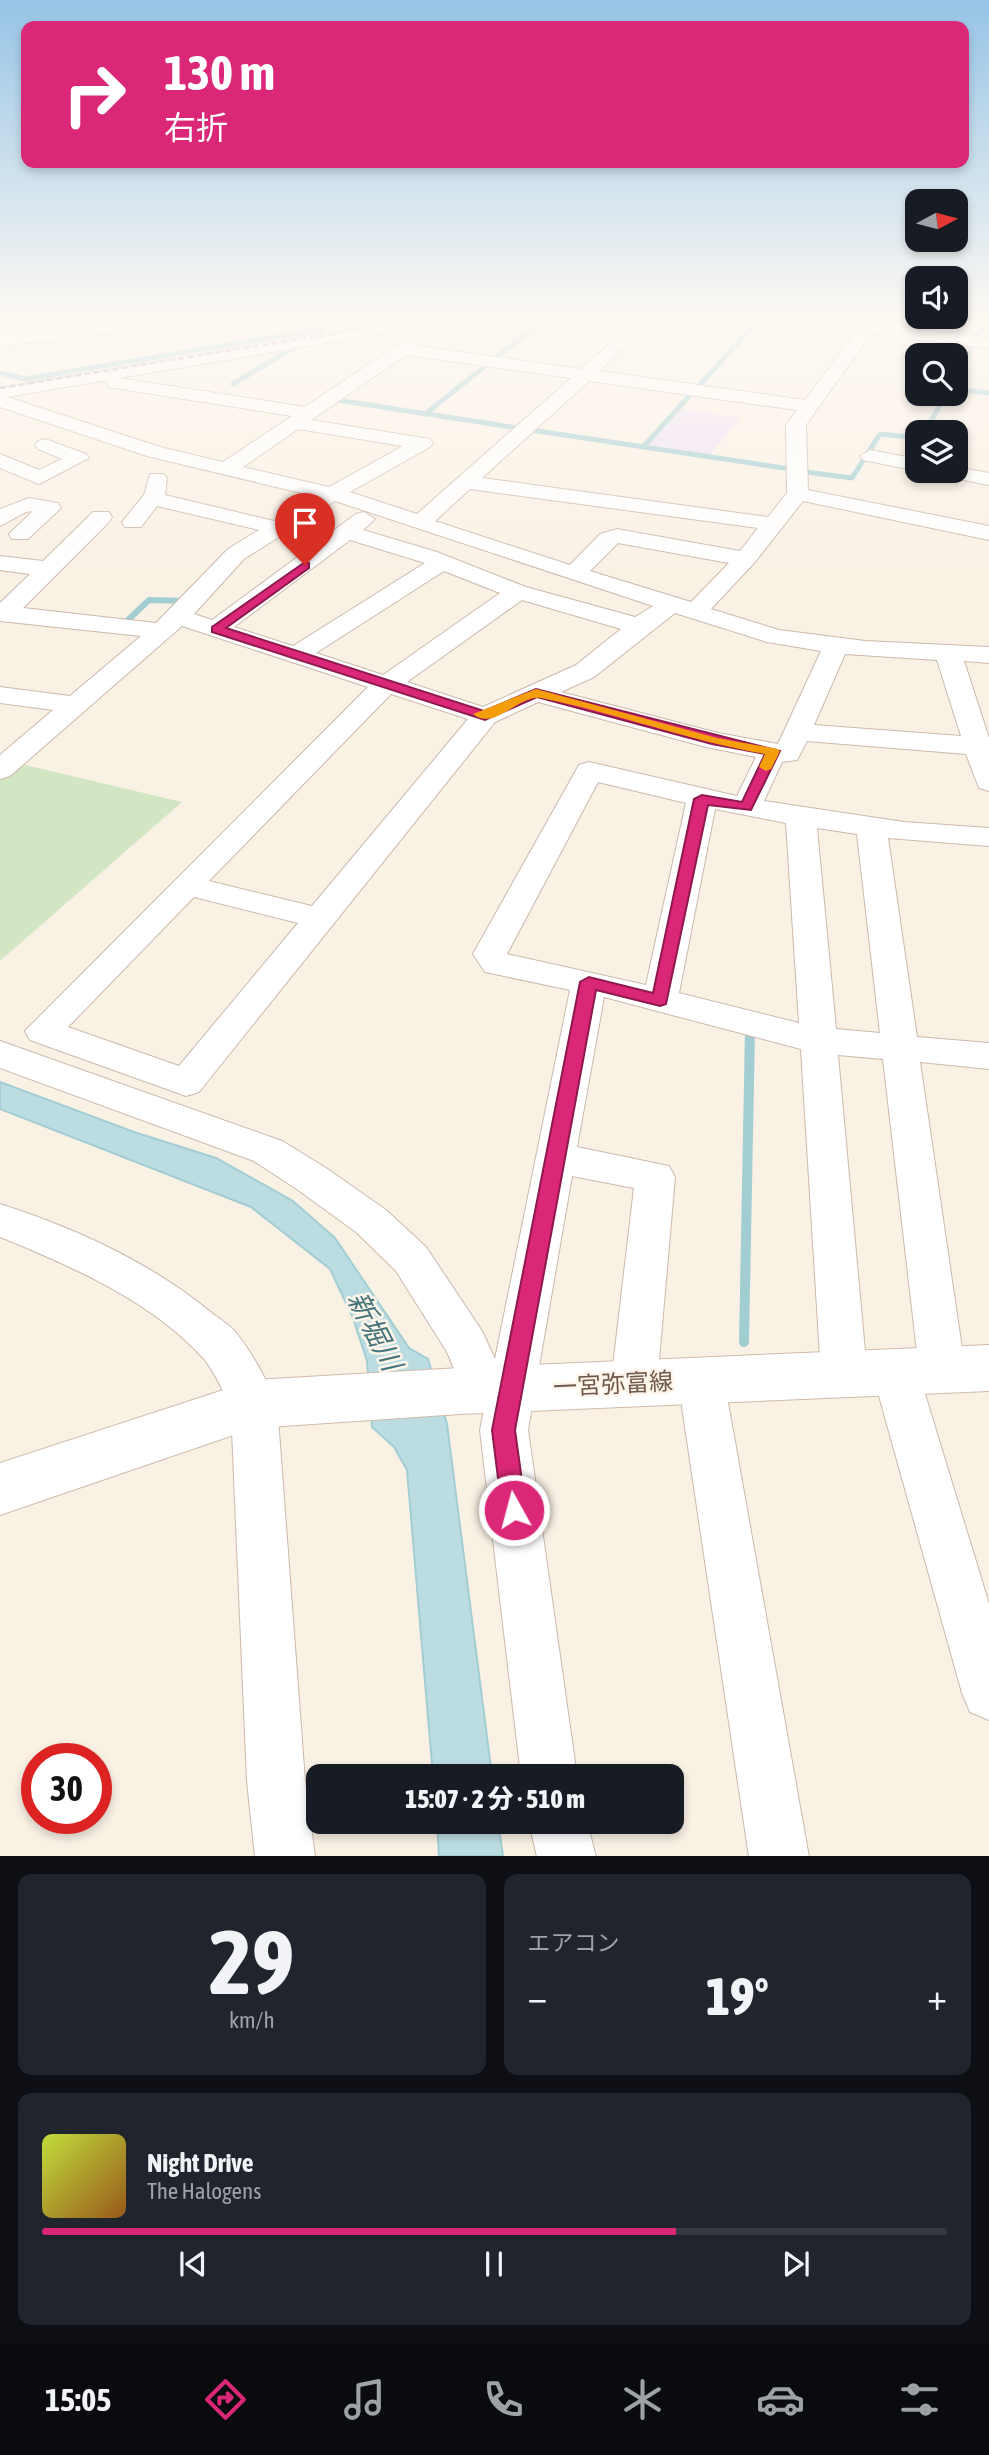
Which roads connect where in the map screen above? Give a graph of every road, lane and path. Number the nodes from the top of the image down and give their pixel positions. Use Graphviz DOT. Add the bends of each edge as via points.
graph roads {
  1 [pos="0,401"];
  2 [pos="207,401"];
  3 [pos="326,401"];
  4 [pos="556,401"];
  5 [pos="770,401"];
  6 [pos="813,401"];
  7 [pos="809,406"];
  8 [pos="301,418"];
  9 [pos="87,430"];
  10 [pos="45,445"];
  11 [pos="870,456"];
  12 [pos="0,458"];
  13 [pos="185,460"];
  14 [pos="905,463"];
  15 [pos="224,471"];
  16 [pos="968,476"];
  17 [pos="989,480"];
  18 [pos="466,482"];
  19 [pos="332,494"];
  20 [pos="798,494"];
  21 [pos="152,498"];
  22 [pos="376,508"];
  23 [pos="101,517"];
  24 [pos="0,519"];
  25 [pos="133,522"];
  26 [pos="420,523"];
  27 [pos="774,524"];
  28 [pos="277,528"];
  29 [pos="10,532"];
  30 [pos="349,533"];
  31 [pos="989,533"];
  32 [pos="77,540"];
  33 [pos="745,559"];
  34 [pos="443,562"];
  35 [pos="0,563"];
  36 [pos="50,569"];
  37 [pos="574,574"];
  38 [pos="519,592"];
  39 [pos="684,608"];
  40 [pos="1,613"];
  41 [pos="170,624"];
  42 [pos="639,626"];
  43 [pos="216,629"];
  44 [pos="836,646"];
  45 [pos="948,653"];
  46 [pos="989,655"];
  47 [pos="294,656"];
  48 [pos="384,686"];
  49 [pos="536,693"];
  50 [pos="0,695"];
  51 [pos="76,705"];
  52 [pos="485,716"];
  53 [pos="797,732"];
  54 [pos="0,734"];
  55 [pos="34,740"];
  56 [pos="977,746"];
  57 [pos="773,751"];
  58 [pos="0,769"];
  59 [pos="989,782"];
  60 [pos="702,799"];
  61 [pos="746,807"];
  62 [pos="801,816"];
  63 [pos="871,827"];
  64 [pos="989,837"];
  65 [pos="187,886"];
  66 [pos="321,918"];
  67 [pos="589,982"];
  68 [pos="660,1000"];
  69 [pos="816,1040"];
  70 [pos="898,1048"];
  71 [pos="0,1054"];
  72 [pos="989,1056"];
  73 [pos="554,1158"];
  74 [pos="0,1220"];
  75 [pos="942,1369"];
  76 [pos="844,1373"];
  77 [pos="701,1380"];
  78 [pos="634,1383"];
  79 [pos="486,1390"];
  80 [pos="254,1404"];
  81 [pos="0,1489"];
  82 [pos="989,1693"];
  83 [pos="547,1764"];
  84 [pos="561,1834"];
  85 [pos="285,1856"];
  86 [pos="567,1856"];
  87 [pos="779,1856"];
  1 -- 9 [label="street"];
  2 -- 8 [label="street"];
  3 -- 8 [label="street"];
  4 -- 18 [label="street"];
  5 -- 7 [label="street"];
  6 -- 7 [label="street"];
  7 -- 20 [label="street" via="796,425"];
  8 -- 15 [label="street"];
  8 -- 19 [label="street" via="423,443"];
  9 -- 10 [label="street"];
  9 -- 13 [label="street"];
  10 -- 12 [label="street"];
  10 -- 12 [label="street" via="79,458 39,478"];
  11 -- 14 [label="street"];
  13 -- 15 [label="street"];
  13 -- 21 [label="street" via="158,474"];
  15 -- 19 [label="street"];
  16 -- 17 [label="street"];
  18 -- 26 [label="street"];
  18 -- 27 [label="street"];
  19 -- 22 [label="street"];
  19 -- 28 [label="street"];
  20 -- 27 [label="street"];
  20 -- 31 [label="street"];
  21 -- 25 [label="street"];
  21 -- 28 [label="street"];
  22 -- 26 [label="street"];
  22 -- 30 [label="street"];
  23 -- 32 [label="street"];
  24 -- 29 [label="street" via="28,502 50,508"];
  26 -- 37 [label="street"];
  27 -- 33 [label="street"];
  28 -- 41 [label="street" via="236,554"];
  29 -- 32 [label="street"];
  30 -- 34 [label="street"];
  30 -- 43 [label="street"];
  32 -- 36 [label="street"];
  33 -- 37 [label="street" via="617,536 608,539"];
  33 -- 39 [label="street"];
  34 -- 38 [label="street"];
  34 -- 47 [label="street"];
  35 -- 36 [label="street"];
  36 -- 40 [label="street"];
  37 -- 39 [label="street"];
  38 -- 42 [label="street"];
  38 -- 48 [label="street"];
  39 -- 42 [label="street"];
  39 -- 44 [label="street" via="776,637"];
  40 -- 41 [label="street"];
  41 -- 43 [label="street"];
  41 -- 51 [label="street"];
  42 -- 49 [label="street" via="585,671"];
  43 -- 47 [label="street"];
  44 -- 45 [label="street"];
  44 -- 53 [label="street"];
  45 -- 46 [label="street"];
  45 -- 56 [label="street"];
  47 -- 48 [label="street"];
  48 -- 52 [label="street"];
  48 -- 65 [label="street"];
  49 -- 52 [label="street"];
  49 -- 57 [label="street" via="716,741"];
  50 -- 51 [label="street"];
  51 -- 55 [label="street"];
  52 -- 66 [label="street"];
  53 -- 56 [label="street"];
  53 -- 57 [label="street" via="787,754"];
  54 -- 55 [label="street"];
  55 -- 58 [label="street"];
  56 -- 59 [label="street"];
  57 -- 61 [label="street"];
  60 -- 61 [label="street"];
  60 -- 67 [label="street" via="589,771 490,954 497,964"];
  60 -- 68 [label="street"];
  61 -- 62 [label="street"];
  62 -- 63 [label="street"];
  62 -- 69 [label="street"];
  63 -- 64 [label="street" via="935,836"];
  63 -- 70 [label="street"];
  65 -- 66 [label="street"];
  65 -- 66 [label="street" via="43,1031 186,1083"];
  67 -- 68 [label="street"];
  67 -- 73 [label="street"];
  68 -- 69 [label="street"];
  69 -- 70 [label="street"];
  69 -- 76 [label="street"];
  70 -- 72 [label="street"];
  70 -- 75 [label="street"];
  71 -- 79 [label="street" via="268,1151 312,1179 372,1221 411,1259 466,1344"];
  73 -- 78 [label="street" via="655,1177"];
  73 -- 79 [label="street"];
  74 -- 80 [label="street" via="139,1284 180,1312 221,1347"];
  75 -- 76 [label="main road, 一宮弥富線"];
  75 -- 82 [label="street"];
  76 -- 77 [label="main road, 一宮弥富線"];
  77 -- 78 [label="main road, 一宮弥富線"];
  77 -- 87 [label="street"];
  78 -- 79 [label="main road, 一宮弥富線"];
  79 -- 80 [label="main road, 一宮弥富線"];
  79 -- 83 [label="street" via="504,1430"];
  80 -- 81 [label="main road, 一宮弥富線"];
  80 -- 85 [label="street" via="275,1781"];
  84 -- 86 [label="street"];
}
